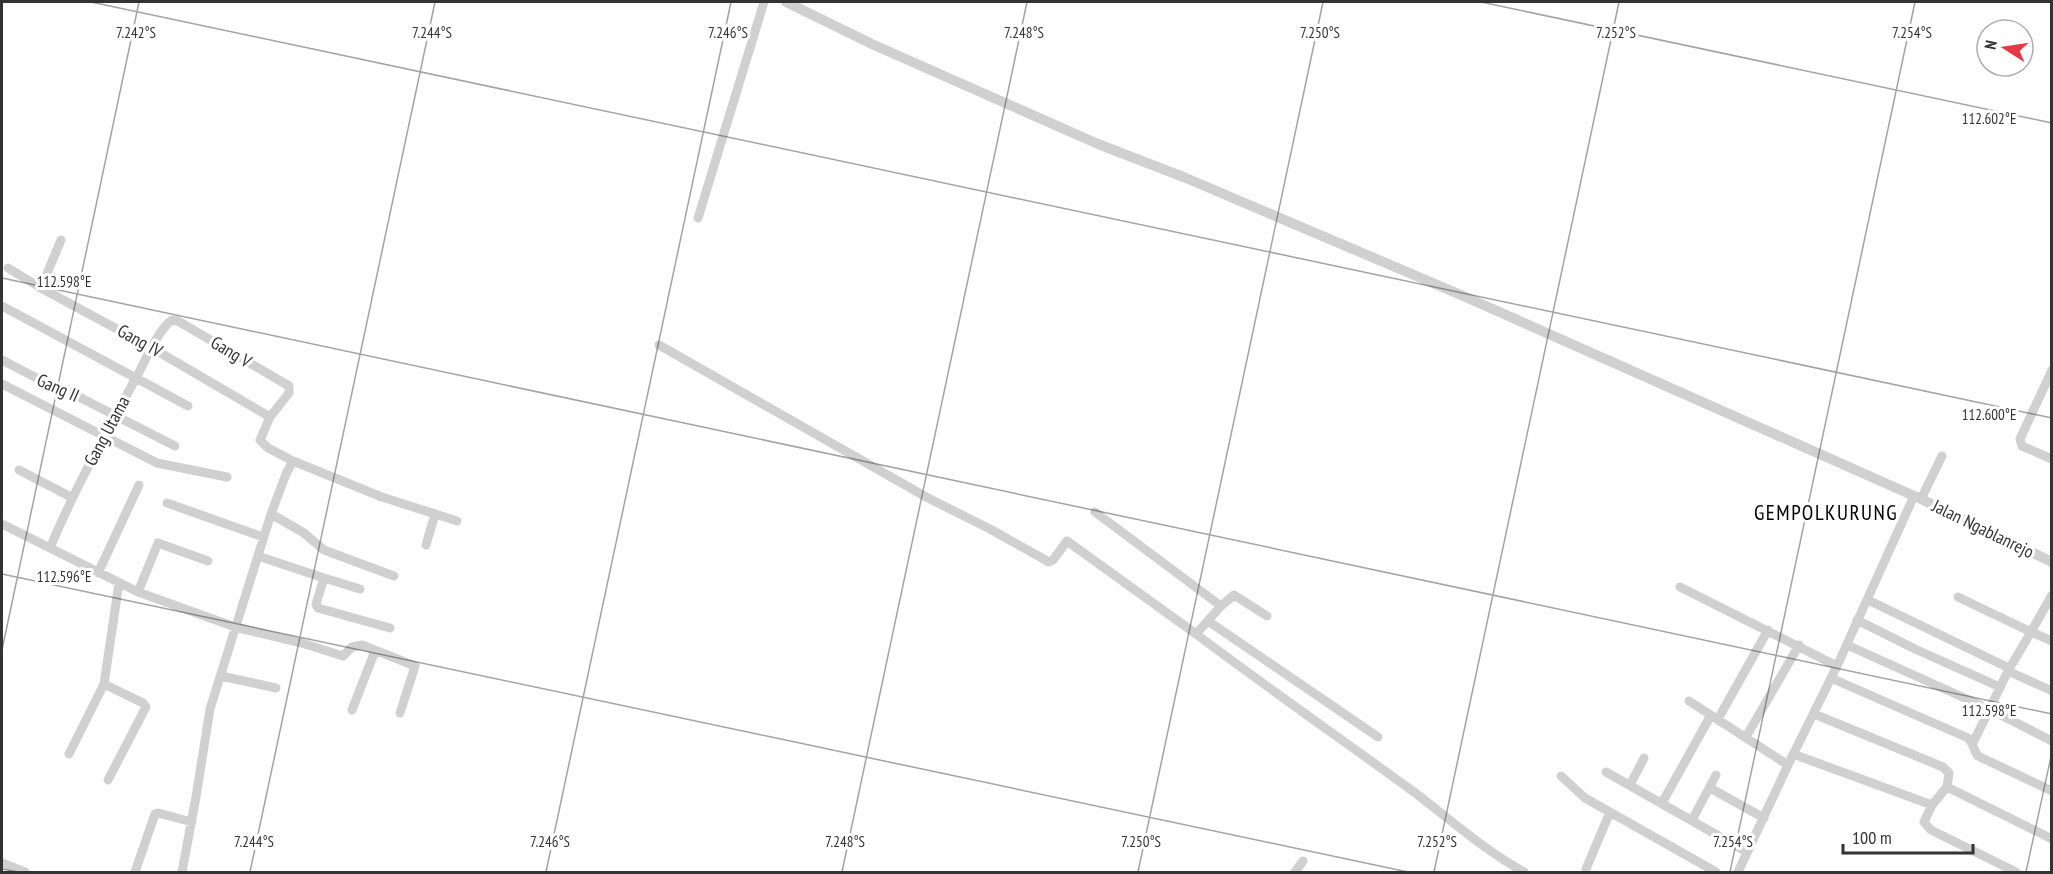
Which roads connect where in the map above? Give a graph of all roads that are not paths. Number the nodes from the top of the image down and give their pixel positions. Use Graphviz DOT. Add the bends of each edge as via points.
graph roads {
  1 [pos="764,2"];
  2 [pos="786,2"];
  3 [pos="698,218"];
  4 [pos="61,240"];
  5 [pos="8,268"];
  6 [pos="41,288"];
  7 [pos="2,306"];
  8 [pos="172,320"];
  9 [pos="659,345"];
  10 [pos="152,348"];
  11 [pos="2,360"];
  12 [pos="2052,370"];
  13 [pos="135,379"];
  14 [pos="2,384"];
  15 [pos="2049,387"];
  16 [pos="188,406"];
  17 [pos="115,415"];
  18 [pos="270,417"];
  19 [pos="104,435"];
  20 [pos="175,446"];
  21 [pos="1942,456"];
  22 [pos="2052,459"];
  23 [pos="293,461"];
  24 [pos="19,470"];
  25 [pos="227,477"];
  26 [pos="139,485"];
  27 [pos="71,498"];
  28 [pos="1917,498"];
  29 [pos="167,503"];
  30 [pos="1095,512"];
  31 [pos="271,514"];
  32 [pos="435,514"];
  33 [pos="457,521"];
  34 [pos="2,524"];
  35 [pos="263,537"];
  36 [pos="426,545"];
  37 [pos="50,548"];
  38 [pos="258,556"];
  39 [pos="208,561"];
  40 [pos="2052,562"];
  41 [pos="98,573"];
  42 [pos="394,576"];
  43 [pos="324,578"];
  44 [pos="119,583"];
  45 [pos="1680,587"];
  46 [pos="360,589"];
  47 [pos="138,592"];
  48 [pos="2052,595"];
  49 [pos="1958,597"];
  50 [pos="1868,600"];
  51 [pos="1221,606"];
  52 [pos="1267,616"];
  53 [pos="1857,620"];
  54 [pos="1208,621"];
  55 [pos="235,627"];
  56 [pos="390,628"];
  57 [pos="1768,630"];
  58 [pos="2031,632"];
  59 [pos="1196,634"];
  60 [pos="2052,642"];
  61 [pos="1798,645"];
  62 [pos="1847,645"];
  63 [pos="375,651"];
  64 [pos="1838,666"];
  65 [pos="2008,670"];
  66 [pos="221,676"];
  67 [pos="1831,678"];
  68 [pos="104,684"];
  69 [pos="2000,687"];
  70 [pos="276,688"];
  71 [pos="2052,691"];
  72 [pos="1689,701"];
  73 [pos="1989,709"];
  74 [pos="352,710"];
  75 [pos="1339,712"];
  76 [pos="400,713"];
  77 [pos="1814,714"];
  78 [pos="1714,717"];
  79 [pos="1327,728"];
  80 [pos="1378,737"];
  81 [pos="1746,737"];
  82 [pos="2052,741"];
  83 [pos="1973,743"];
  84 [pos="69,754"];
  85 [pos="1793,754"];
  86 [pos="1644,758"];
  87 [pos="1788,765"];
  88 [pos="1606,772"];
  89 [pos="1561,776"];
  90 [pos="1716,776"];
  91 [pos="108,780"];
  92 [pos="1630,785"];
  93 [pos="1947,787"];
  94 [pos="1710,788"];
  95 [pos="2052,791"];
  96 [pos="1662,803"];
  97 [pos="1932,805"];
  98 [pos="1610,812"];
  99 [pos="1764,818"];
  100 [pos="1692,820"];
  101 [pos="192,822"];
  102 [pos="2052,839"];
  103 [pos="1747,852"];
  104 [pos="1303,861"];
  105 [pos="2,864"];
  106 [pos="1586,869"];
  107 [pos="1520,872"];
  108 [pos="25,873"];
  109 [pos="135,873"];
  110 [pos="182,873"];
  111 [pos="1295,873"];
  112 [pos="1716,873"];
  113 [pos="1738,873"];
  114 [pos="2016,873"];
  1 -- 3 [label="street"];
  2 -- 28 [label="street, Jalan Ngablanrejo" via="1076,134 1461,295"];
  4 -- 6 [label="street"];
  5 -- 6 [label="street, Gang IV"];
  6 -- 10 [label="street, Gang IV"];
  7 -- 13 [label="street"];
  8 -- 10 [label="street, Gang Utama"];
  8 -- 18 [label="street, Gang V" via="289,386 289,393"];
  9 -- 59 [label="street" via="1049,562 1067,541"];
  10 -- 13 [label="street, Gang Utama"];
  10 -- 18 [label="street, Gang IV"];
  11 -- 17 [label="street, Gang II"];
  12 -- 15 [label="street"];
  13 -- 16 [label="street"];
  13 -- 17 [label="street, Gang Utama"];
  14 -- 19 [label="street"];
  15 -- 22 [label="street" via="2020,439 2022,446"];
  17 -- 19 [label="street, Gang Utama"];
  17 -- 20 [label="street, Gang II"];
  18 -- 23 [label="street" via="261,442"];
  19 -- 25 [label="street" via="157,463"];
  19 -- 27 [label="street, Gang Utama"];
  21 -- 28 [label="street"];
  23 -- 31 [label="street"];
  23 -- 32 [label="street"];
  24 -- 27 [label="street"];
  26 -- 41 [label="street"];
  27 -- 37 [label="street, Gang Utama"];
  28 -- 40 [label="street, Jalan Ngablanrejo"];
  28 -- 50 [label="street"];
  29 -- 35 [label="street"];
  30 -- 51 [label="street"];
  31 -- 35 [label="street"];
  31 -- 42 [label="street" via="324,550"];
  32 -- 33 [label="street"];
  32 -- 36 [label="street"];
  34 -- 37 [label="street"];
  35 -- 38 [label="street"];
  37 -- 41 [label="street"];
  38 -- 43 [label="street"];
  38 -- 55 [label="street"];
  39 -- 47 [label="street" via="158,543"];
  41 -- 44 [label="street"];
  43 -- 46 [label="street"];
  43 -- 56 [label="street" via="318,608"];
  44 -- 47 [label="street"];
  44 -- 68 [label="street"];
  45 -- 57 [label="street"];
  47 -- 55 [label="street"];
  48 -- 58 [label="street"];
  49 -- 58 [label="street"];
  50 -- 53 [label="street"];
  50 -- 65 [label="street"];
  51 -- 52 [label="street" via="1234,595"];
  51 -- 54 [label="street"];
  53 -- 62 [label="street"];
  53 -- 69 [label="street"];
  54 -- 59 [label="street"];
  54 -- 75 [label="street"];
  55 -- 63 [label="street" via="343,657 356,645"];
  55 -- 66 [label="street"];
  57 -- 61 [label="street"];
  57 -- 78 [label="street"];
  58 -- 60 [label="street"];
  58 -- 65 [label="street"];
  59 -- 79 [label="street"];
  61 -- 64 [label="street"];
  61 -- 81 [label="street"];
  62 -- 64 [label="street"];
  62 -- 73 [label="street"];
  63 -- 74 [label="street"];
  63 -- 76 [label="street" via="416,666"];
  64 -- 67 [label="street"];
  65 -- 69 [label="street"];
  65 -- 71 [label="street"];
  66 -- 70 [label="street"];
  66 -- 101 [label="street" via="210,709"];
  67 -- 77 [label="street"];
  67 -- 83 [label="street"];
  68 -- 84 [label="street"];
  68 -- 91 [label="street" via="146,707"];
  69 -- 73 [label="street"];
  72 -- 78 [label="street"];
  73 -- 82 [label="street"];
  73 -- 83 [label="street"];
  75 -- 79 [label="street"];
  75 -- 80 [label="street"];
  77 -- 85 [label="street"];
  77 -- 93 [label="street" via="1943,767 1949,773"];
  78 -- 81 [label="street"];
  78 -- 96 [label="street"];
  79 -- 107 [label="street"];
  81 -- 87 [label="street"];
  83 -- 95 [label="street" via="1978,756"];
  85 -- 87 [label="street"];
  85 -- 97 [label="street"];
  86 -- 92 [label="street"];
  87 -- 99 [label="street"];
  88 -- 92 [label="street"];
  89 -- 98 [label="street" via="1585,798"];
  90 -- 94 [label="street"];
  92 -- 96 [label="street"];
  93 -- 97 [label="street"];
  93 -- 102 [label="street"];
  94 -- 99 [label="street"];
  94 -- 100 [label="street"];
  96 -- 100 [label="street"];
  97 -- 114 [label="street" via="1924,822 1931,830"];
  98 -- 106 [label="street"];
  98 -- 112 [label="street"];
  99 -- 103 [label="street"];
  100 -- 103 [label="street"];
  101 -- 109 [label="street" via="155,814"];
  101 -- 110 [label="street"];
  103 -- 113 [label="street"];
  104 -- 111 [label="street"];
  105 -- 108 [label="street"];
}
